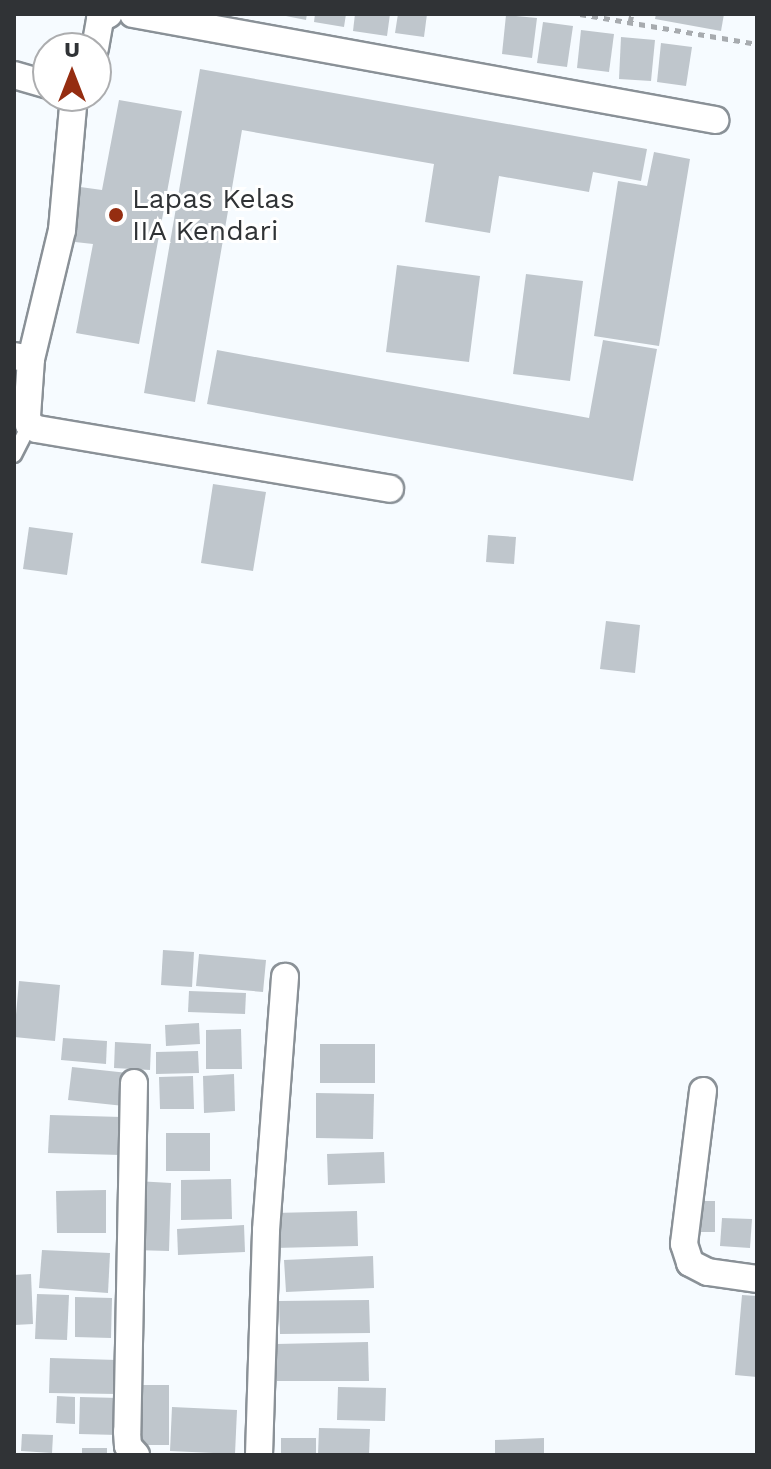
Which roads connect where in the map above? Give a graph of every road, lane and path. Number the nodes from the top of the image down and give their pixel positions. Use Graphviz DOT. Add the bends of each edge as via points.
graph roads {
  1 [pos="109,14"];
  2 [pos="133,14"];
  3 [pos="580,14"];
  4 [pos="632,14"];
  5 [pos="630,22"];
  6 [pos="98,32"];
  7 [pos="757,44"];
  8 [pos="73,112"];
  9 [pos="715,120"];
  10 [pos="23,357"];
  11 [pos="29,425"];
  12 [pos="14,455"];
  13 [pos="390,489"];
  14 [pos="285,977"];
  15 [pos="134,1083"];
  16 [pos="703,1091"];
  17 [pos="757,1279"];
  18 [pos="136,1455"];
  19 [pos="259,1455"];
  1 -- 6 [label="street" via="100,19"];
  2 -- 9 [label="street"];
  3 -- 5 [label="path"];
  4 -- 5 [label="path"];
  5 -- 7 [label="path"];
  8 -- 10 [label="street" via="62,230"];
  10 -- 11 [label="street"];
  11 -- 12 [label="lane"];
  11 -- 13 [label="street"];
  14 -- 19 [label="street" via="266,1230"];
  15 -- 18 [label="street" via="127,1432 128,1446"];
  16 -- 17 [label="street" via="684,1244 690,1263 708,1272"];
}
